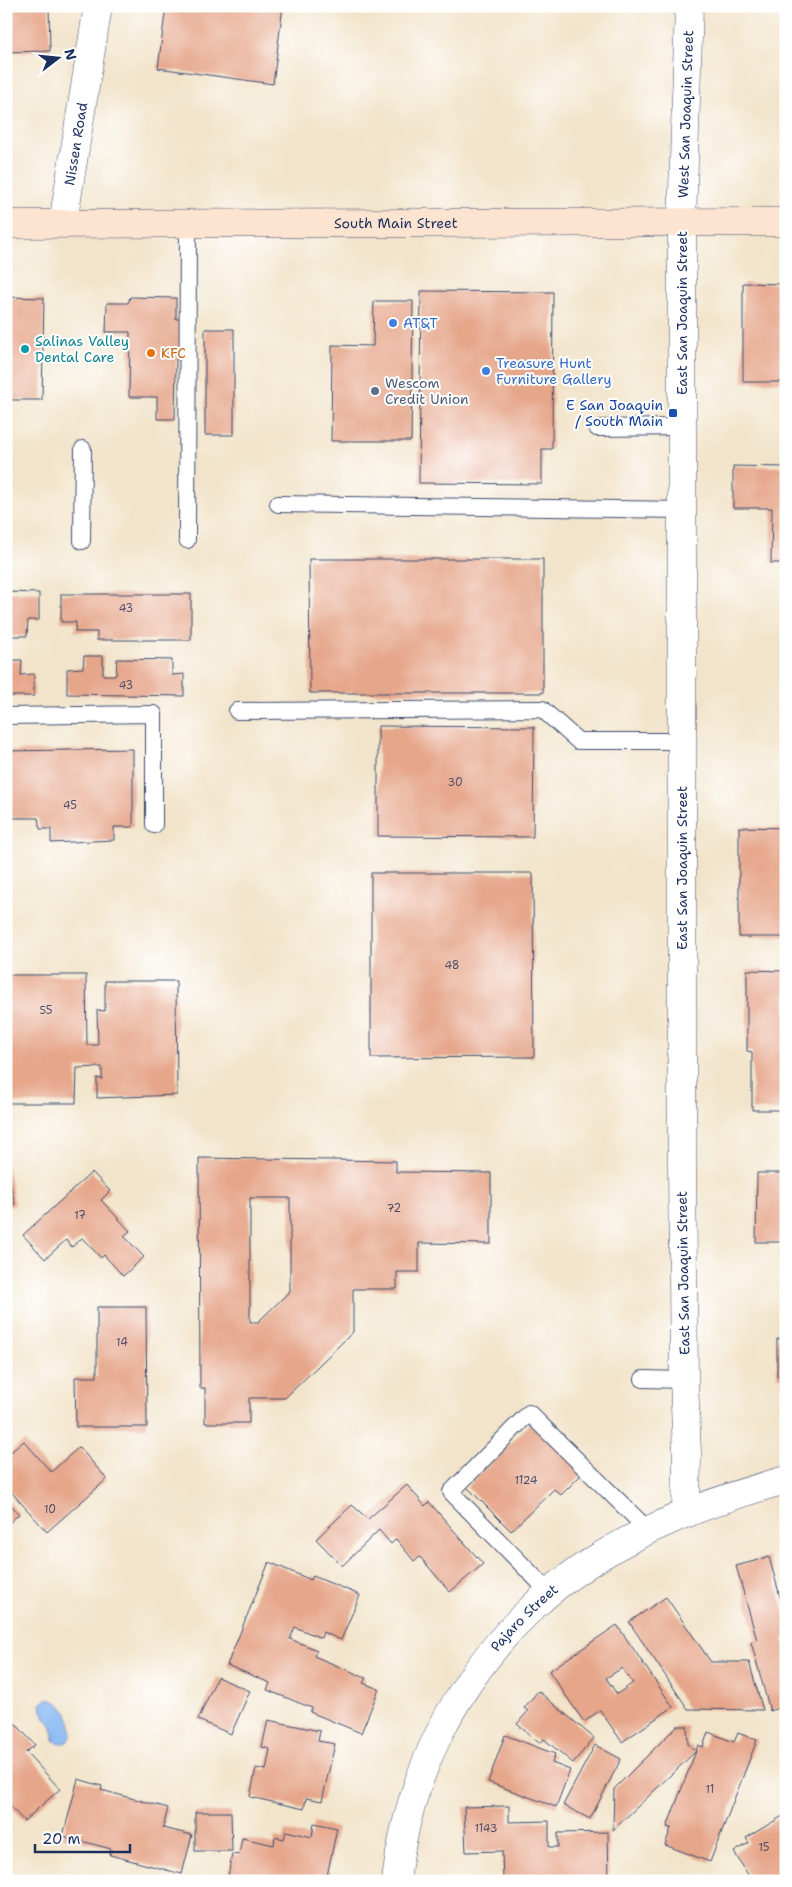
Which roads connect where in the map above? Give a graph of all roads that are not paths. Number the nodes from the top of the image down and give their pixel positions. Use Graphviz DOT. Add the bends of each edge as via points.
graph roads {
  1 [pos="98,6"];
  2 [pos="689,6"];
  3 [pos="682,222"];
  4 [pos="786,222"];
  5 [pos="63,223"];
  6 [pos="188,223"];
  7 [pos="6,224"];
  8 [pos="682,427"];
  9 [pos="598,428"];
  10 [pos="83,449"];
  11 [pos="278,504"];
  12 [pos="682,510"];
  13 [pos="187,540"];
  14 [pos="82,541"];
  15 [pos="237,710"];
  16 [pos="6,716"];
  17 [pos="682,741"];
  18 [pos="154,825"];
  19 [pos="643,1379"];
  20 [pos="684,1380"];
  21 [pos="786,1480"];
  22 [pos="686,1514"];
  23 [pos="649,1531"];
  24 [pos="550,1593"];
  25 [pos="396,1881"];
  1 -- 5 [label="street, Nissen Road"];
  2 -- 3 [label="street, West San Joaquin Street"];
  3 -- 4 [label="main road, South Main Street"];
  3 -- 6 [label="main road, South Main Street"];
  3 -- 8 [label="street, East San Joaquin Street"];
  5 -- 6 [label="main road, South Main Street"];
  5 -- 7 [label="main road, South Main Street"];
  6 -- 13 [label="lane"];
  8 -- 9 [label="lane"];
  8 -- 12 [label="street, East San Joaquin Street"];
  10 -- 14 [label="lane"];
  11 -- 12 [label="lane"];
  12 -- 17 [label="street, East San Joaquin Street"];
  15 -- 17 [label="lane" via="542,709 578,741"];
  16 -- 18 [label="lane" via="154,714"];
  17 -- 20 [label="street, East San Joaquin Street"];
  19 -- 20 [label="lane"];
  20 -- 22 [label="street, East San Joaquin Street"];
  21 -- 22 [label="street, Pajaro Street"];
  22 -- 23 [label="street, Pajaro Street"];
  23 -- 24 [label="street, Pajaro Street" via="595,1560"];
  23 -- 24 [label="lane" via="529,1414 451,1492"];
  24 -- 25 [label="street, Pajaro Street" via="510,1630 484,1662 436,1739 418,1778"];
}
